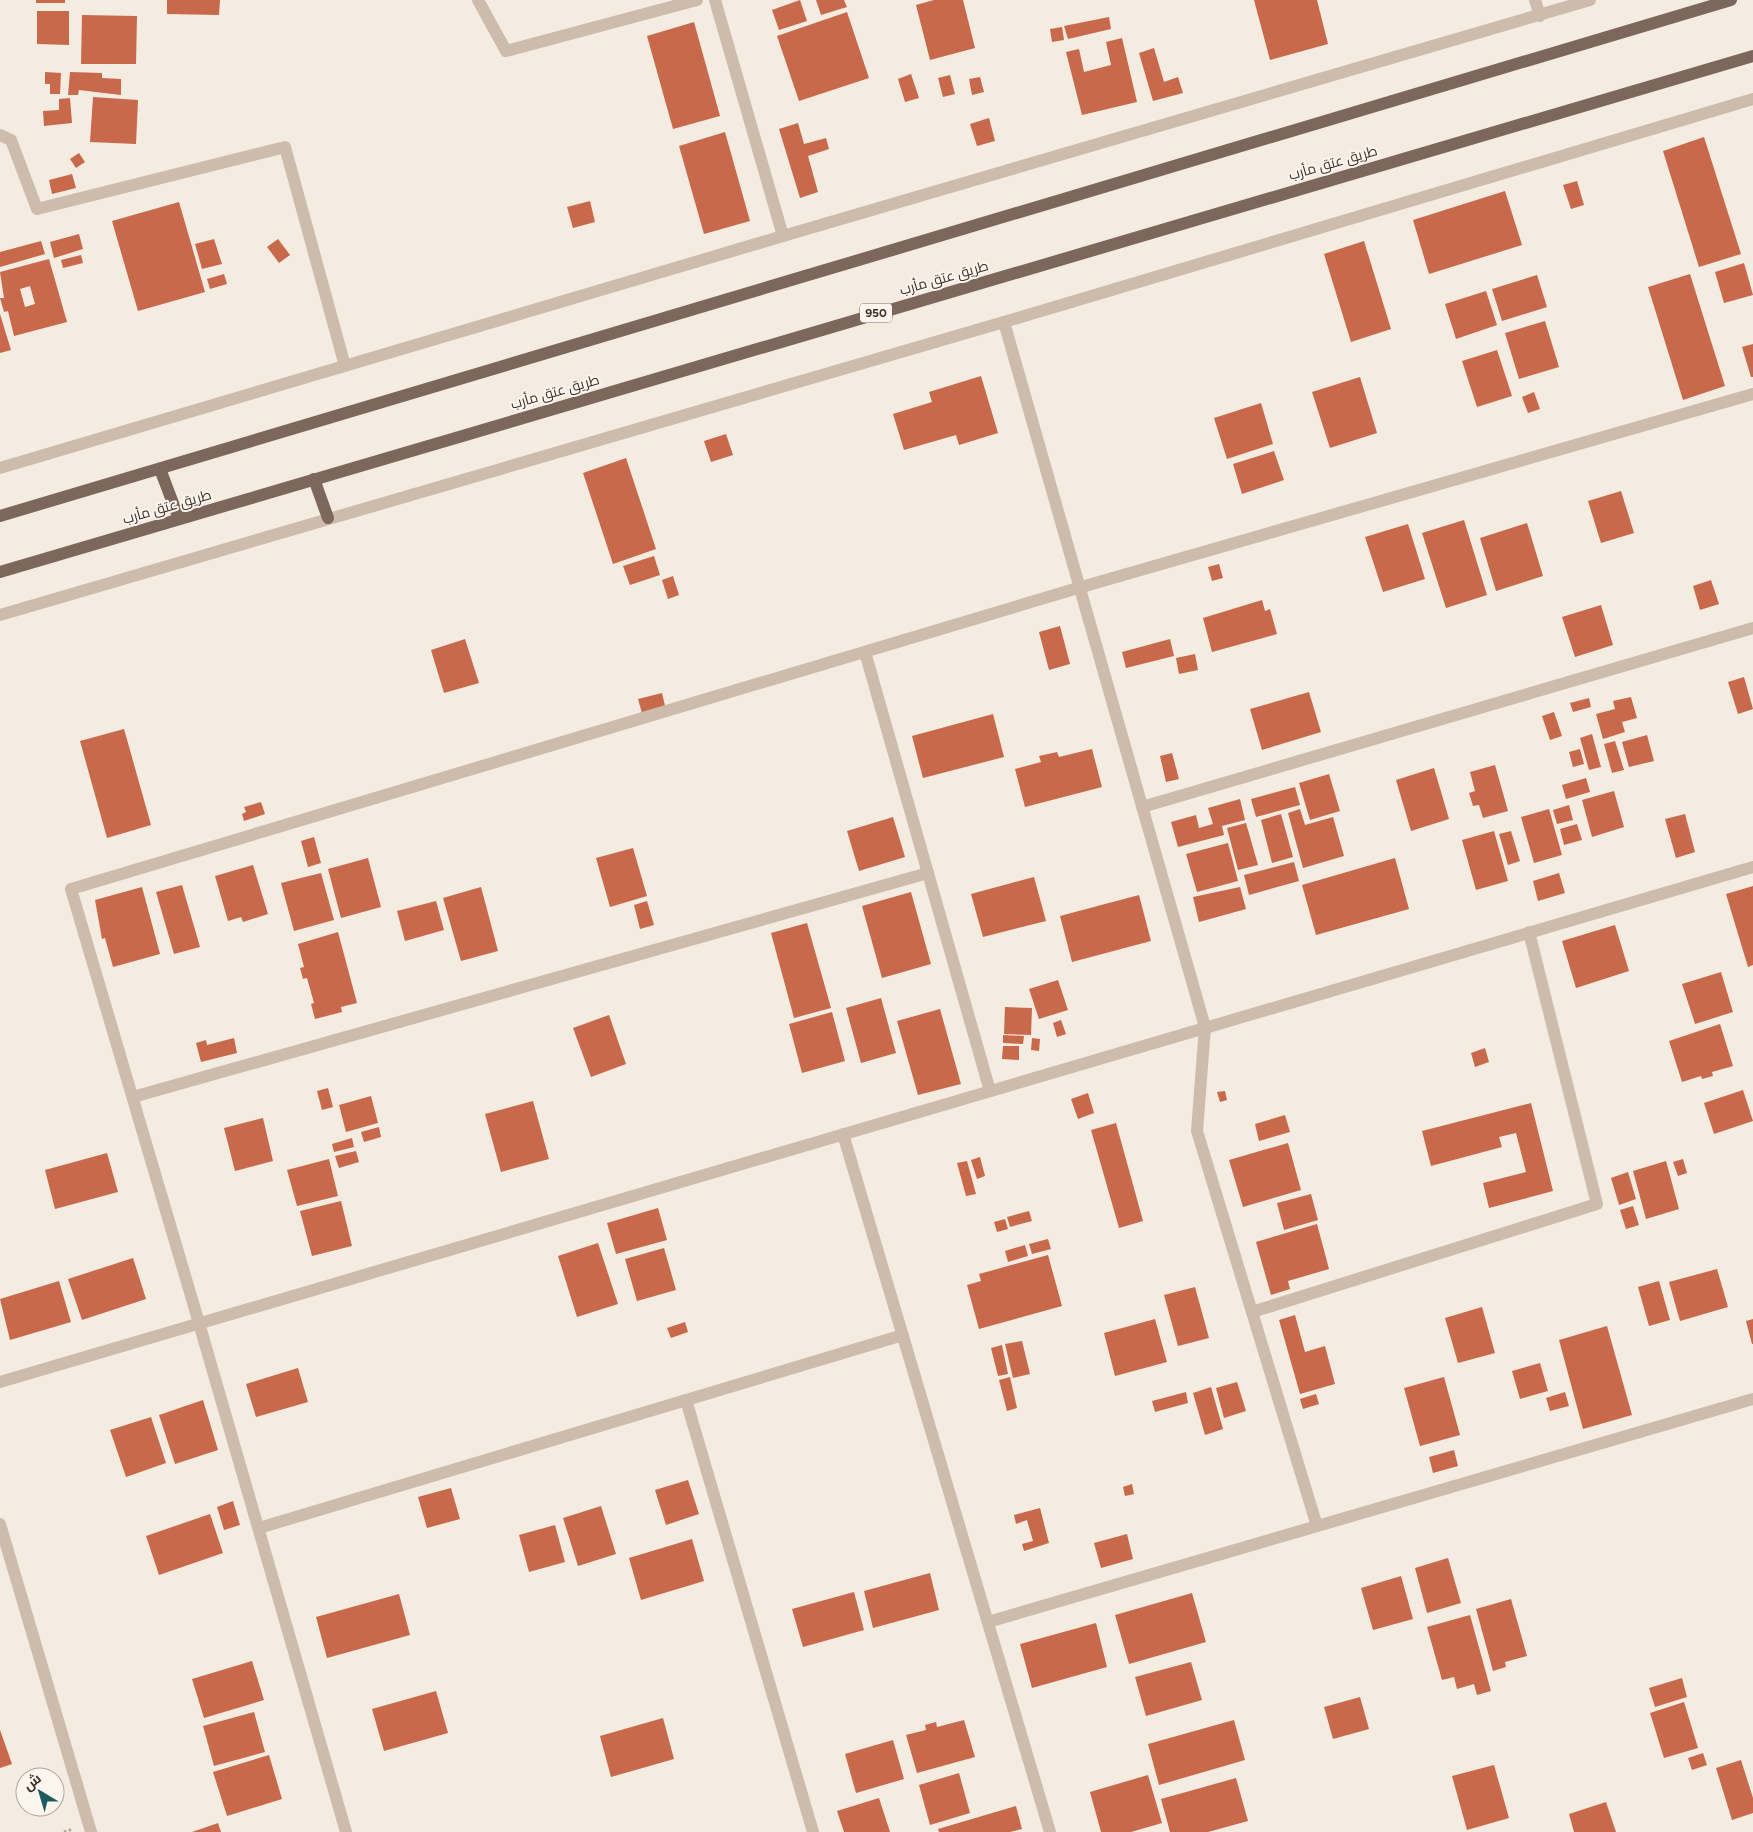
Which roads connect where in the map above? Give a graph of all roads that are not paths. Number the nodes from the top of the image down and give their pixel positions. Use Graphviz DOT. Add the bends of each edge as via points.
graph roads {
  1 [pos="478,0"];
  2 [pos="697,0"];
  3 [pos="715,0"];
  4 [pos="1535,0"];
  5 [pos="1590,0"];
  6 [pos="1731,0"];
  7 [pos="1540,16"];
  8 [pos="1753,56"];
  9 [pos="1753,100"];
  10 [pos="0,135"];
  11 [pos="783,236"];
  12 [pos="1004,322"];
  13 [pos="345,366"];
  14 [pos="1753,394"];
  15 [pos="0,468"];
  16 [pos="160,469"];
  17 [pos="314,480"];
  18 [pos="0,516"];
  19 [pos="328,518"];
  20 [pos="179,519"];
  21 [pos="0,572"];
  22 [pos="1078,588"];
  23 [pos="0,614"];
  24 [pos="1753,628"];
  25 [pos="865,652"];
  26 [pos="1142,807"];
  27 [pos="1753,867"];
  28 [pos="928,873"];
  29 [pos="1529,932"];
  30 [pos="1205,1027"];
  31 [pos="990,1091"];
  32 [pos="133,1098"];
  33 [pos="843,1134"];
  34 [pos="1252,1312"];
  35 [pos="199,1323"];
  36 [pos="902,1335"];
  37 [pos="0,1382"];
  38 [pos="1753,1399"];
  39 [pos="686,1400"];
  40 [pos="0,1524"];
  41 [pos="1317,1526"];
  42 [pos="259,1528"];
  43 [pos="988,1622"];
  44 [pos="91,1832"];
  45 [pos="346,1832"];
  46 [pos="813,1832"];
  47 [pos="1050,1832"];
  1 -- 2 [label="street" via="506,51"];
  3 -- 11 [label="street"];
  4 -- 7 [label="street"];
  5 -- 7 [label="street"];
  6 -- 16 [label="main road"];
  7 -- 11 [label="street"];
  8 -- 17 [label="main road, طريق عتق مأرب / 950"];
  9 -- 12 [label="street"];
  10 -- 13 [label="street" via="12,140 37,209 284,147"];
  11 -- 13 [label="street"];
  12 -- 19 [label="street"];
  12 -- 22 [label="street"];
  13 -- 15 [label="street"];
  14 -- 22 [label="street"];
  16 -- 18 [label="main road"];
  16 -- 20 [label="main road"];
  17 -- 19 [label="main road"];
  17 -- 20 [label="main road, طريق عتق مأرب / 950"];
  19 -- 23 [label="street"];
  20 -- 21 [label="main road, طريق عتق مأرب / 950"];
  22 -- 25 [label="street"];
  22 -- 26 [label="street"];
  24 -- 26 [label="street"];
  25 -- 28 [label="street"];
  25 -- 32 [label="street" via="71,889"];
  26 -- 30 [label="street"];
  27 -- 29 [label="street"];
  28 -- 31 [label="street"];
  28 -- 32 [label="street"];
  29 -- 30 [label="street"];
  29 -- 34 [label="street" via="1597,1204"];
  30 -- 31 [label="street"];
  30 -- 34 [label="street" via="1197,1131"];
  31 -- 33 [label="street"];
  32 -- 35 [label="street"];
  33 -- 35 [label="street"];
  33 -- 36 [label="street"];
  34 -- 41 [label="street"];
  35 -- 37 [label="street"];
  35 -- 42 [label="street"];
  36 -- 39 [label="street"];
  36 -- 43 [label="street"];
  38 -- 41 [label="street"];
  39 -- 42 [label="street"];
  39 -- 46 [label="street"];
  40 -- 44 [label="street"];
  41 -- 43 [label="street"];
  42 -- 45 [label="street"];
  43 -- 47 [label="street"];
}
